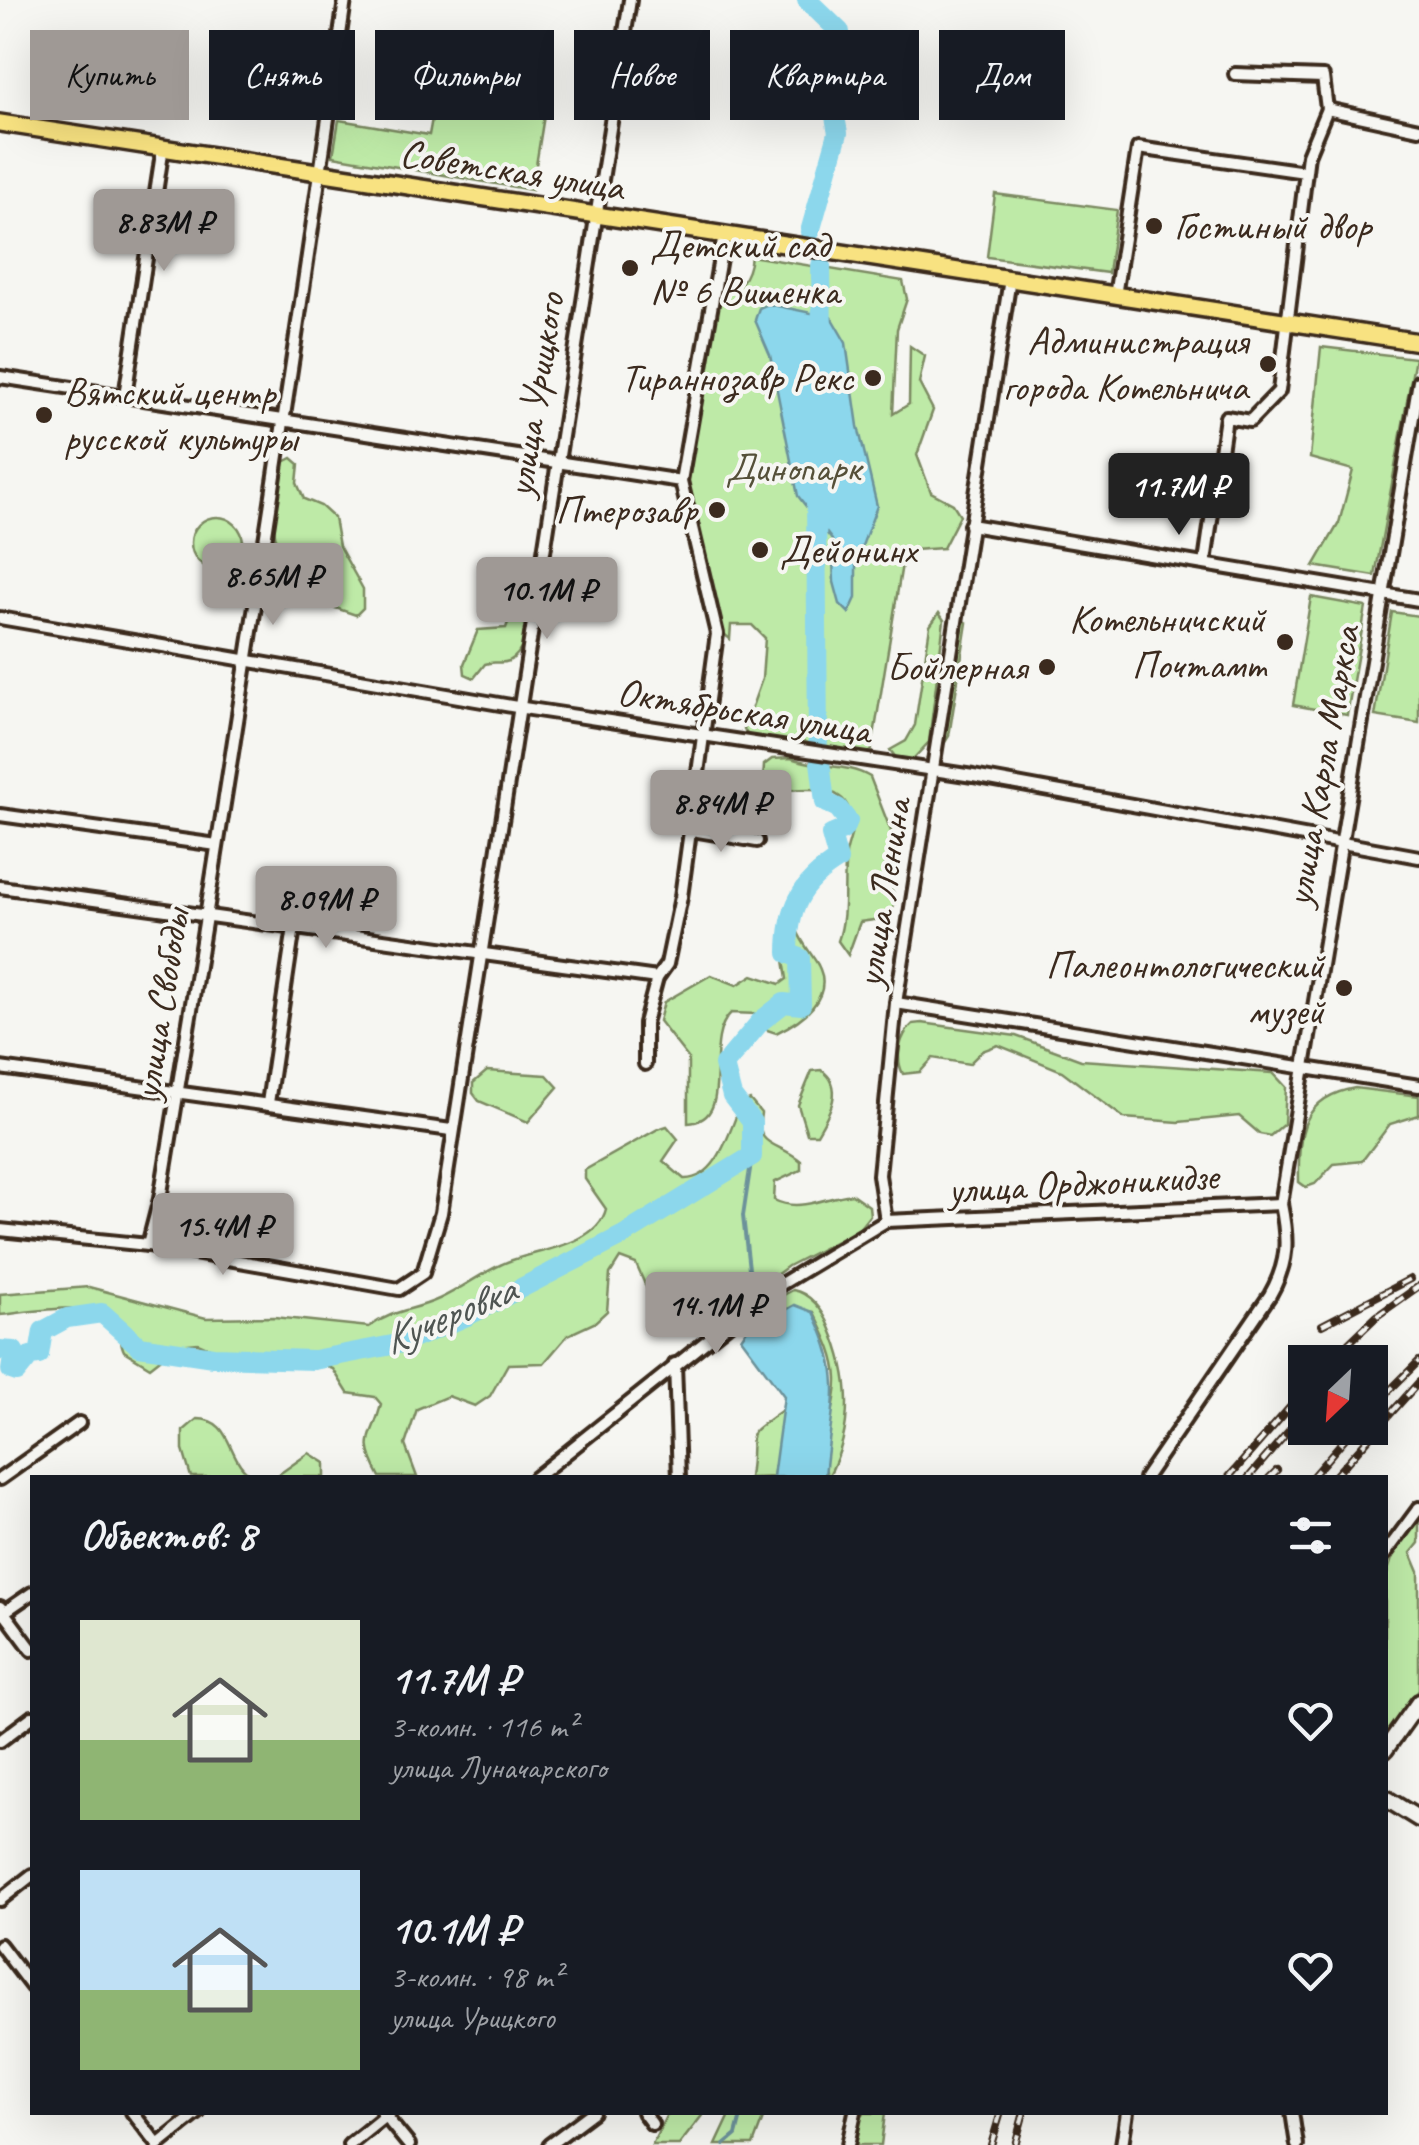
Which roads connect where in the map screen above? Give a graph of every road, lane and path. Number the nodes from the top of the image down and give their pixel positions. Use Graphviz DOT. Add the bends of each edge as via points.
graph roads {
  1 [pos="345,0"];
  2 [pos="630,0"];
  3 [pos="1235,74"];
  4 [pos="1327,109"];
  5 [pos="0,122"];
  6 [pos="1419,129"];
  7 [pos="163,147"];
  8 [pos="321,172"];
  9 [pos="1305,172"];
  10 [pos="593,217"];
  11 [pos="724,235"];
  12 [pos="1010,279"];
  13 [pos="1115,296"];
  14 [pos="1289,322"];
  15 [pos="1419,342"];
  16 [pos="0,377"];
  17 [pos="1419,381"];
  18 [pos="125,396"];
  19 [pos="286,420"];
  20 [pos="555,463"];
  21 [pos="681,481"];
  22 [pos="970,525"];
  23 [pos="1205,562"];
  24 [pos="1382,593"];
  25 [pos="1419,600"];
  26 [pos="0,618"];
  27 [pos="248,660"];
  28 [pos="517,706"];
  29 [pos="706,735"];
  30 [pos="932,770"];
  31 [pos="0,815"];
  32 [pos="692,830"];
  33 [pos="757,841"];
  34 [pos="217,845"];
  35 [pos="1338,845"];
  36 [pos="1419,857"];
  37 [pos="0,887"];
  38 [pos="204,916"];
  39 [pos="294,926"];
  40 [pos="480,954"];
  41 [pos="657,978"];
  42 [pos="896,1003"];
  43 [pos="645,1064"];
  44 [pos="0,1068"];
  45 [pos="1302,1069"];
  46 [pos="1419,1086"];
  47 [pos="178,1091"];
  48 [pos="268,1103"];
  49 [pos="451,1130"];
  50 [pos="1281,1204"];
  51 [pos="886,1221"];
  52 [pos="0,1230"];
  53 [pos="148,1245"];
  54 [pos="675,1364"];
  55 [pos="79,1424"];
  56 [pos="538,1475"];
  57 [pos="678,1475"];
  58 [pos="1147,1475"];
  59 [pos="0,1479"];
  60 [pos="1419,1508"];
  61 [pos="1388,1550"];
  62 [pos="30,1593"];
  63 [pos="1,1612"];
  64 [pos="30,1648"];
  65 [pos="1419,1702"];
  66 [pos="30,1719"];
  67 [pos="0,1741"];
  68 [pos="1388,1746"];
  69 [pos="1388,1800"];
  70 [pos="1419,1819"];
  71 [pos="30,1877"];
  72 [pos="0,1900"];
  73 [pos="0,1945"];
  74 [pos="30,1984"];
  75 [pos="134,2115"];
  76 [pos="195,2115"];
  77 [pos="385,2115"];
  78 [pos="387,2115"];
  79 [pos="589,2115"];
  80 [pos="645,2115"];
  81 [pos="854,2115"];
  82 [pos="1127,2115"];
  83 [pos="1292,2115"];
  84 [pos="652,2124"];
  85 [pos="158,2145"];
  86 [pos="349,2145"];
  87 [pos="410,2145"];
  88 [pos="549,2145"];
  89 [pos="848,2145"];
  90 [pos="1122,2145"];
  91 [pos="1296,2145"];
  1 -- 8 [label="street, улица Свободы"];
  2 -- 10 [label="street, улица Урицкого"];
  3 -- 4 [label="street" via="1322,77"];
  4 -- 6 [label="street"];
  4 -- 9 [label="street"];
  5 -- 7 [label="main road, Советская улица"];
  7 -- 8 [label="main road, Советская улица"];
  7 -- 18 [label="street"];
  8 -- 10 [label="main road, Советская улица"];
  8 -- 19 [label="street, улица Свободы"];
  9 -- 13 [label="street" via="1138,148"];
  9 -- 14 [label="street"];
  10 -- 11 [label="main road, Советская улица"];
  10 -- 20 [label="street, улица Урицкого"];
  11 -- 12 [label="main road, Советская улица"];
  11 -- 21 [label="street"];
  12 -- 13 [label="main road"];
  12 -- 22 [label="street, улица Ленина"];
  13 -- 14 [label="main road"];
  14 -- 15 [label="main road"];
  14 -- 23 [label="street" via="1278,390 1250,421 1226,418"];
  16 -- 18 [label="street"];
  17 -- 24 [label="street, улица Карла Маркса"];
  18 -- 19 [label="street"];
  19 -- 20 [label="street"];
  19 -- 27 [label="street, улица Свободы"];
  20 -- 21 [label="street"];
  20 -- 28 [label="street, улица Урицкого"];
  21 -- 29 [label="street" via="716,618"];
  22 -- 23 [label="street"];
  22 -- 30 [label="street, улица Ленина"];
  23 -- 24 [label="street"];
  24 -- 25 [label="street"];
  24 -- 35 [label="street, улица Карла Маркса"];
  26 -- 27 [label="street, Октябрьская улица"];
  27 -- 28 [label="street, Октябрьская улица"];
  27 -- 34 [label="street, улица Свободы"];
  28 -- 29 [label="street, Октябрьская улица"];
  28 -- 40 [label="street, улица Урицкого"];
  29 -- 30 [label="street, Октябрьская улица"];
  29 -- 32 [label="street"];
  30 -- 35 [label="street, Октябрьская улица"];
  30 -- 42 [label="street, улица Ленина"];
  31 -- 34 [label="street"];
  32 -- 33 [label="street"];
  32 -- 41 [label="street" via="667,964"];
  34 -- 38 [label="street, улица Свободы"];
  35 -- 36 [label="street, Октябрьская улица"];
  35 -- 45 [label="street, улица Карла Маркса"];
  37 -- 38 [label="street"];
  38 -- 39 [label="street"];
  38 -- 47 [label="street, улица Свободы"];
  39 -- 40 [label="street"];
  39 -- 48 [label="street"];
  40 -- 41 [label="street"];
  40 -- 49 [label="street, улица Урицкого"];
  41 -- 43 [label="street" via="645,1023"];
  42 -- 45 [label="street"];
  42 -- 51 [label="street, улица Ленина" via="879,1174"];
  44 -- 47 [label="street"];
  45 -- 46 [label="street"];
  45 -- 50 [label="street, улица Карла Маркса"];
  47 -- 48 [label="street"];
  47 -- 53 [label="street, улица Свободы"];
  48 -- 49 [label="street"];
  49 -- 53 [label="street, улица Урицкого" via="441,1213 423,1274 398,1289"];
  50 -- 51 [label="street, улица Орджоникидзе"];
  50 -- 58 [label="street, улица Карла Маркса" via="1289,1244 1278,1281"];
  51 -- 54 [label="street" via="768,1292"];
  52 -- 53 [label="street"];
  54 -- 56 [label="street"];
  54 -- 57 [label="street"];
  55 -- 59 [label="street"];
  60 -- 61 [label="street"];
  62 -- 63 [label="street"];
  63 -- 64 [label="street"];
  65 -- 68 [label="street"];
  66 -- 67 [label="street"];
  69 -- 70 [label="street"];
  71 -- 72 [label="street"];
  73 -- 74 [label="street"];
  75 -- 85 [label="street"];
  76 -- 85 [label="street"];
  77 -- 86 [label="street"];
  78 -- 87 [label="street"];
  79 -- 88 [label="street"];
  80 -- 84 [label="street"];
  81 -- 89 [label="street"];
  82 -- 90 [label="street"];
  83 -- 91 [label="street"];
}
